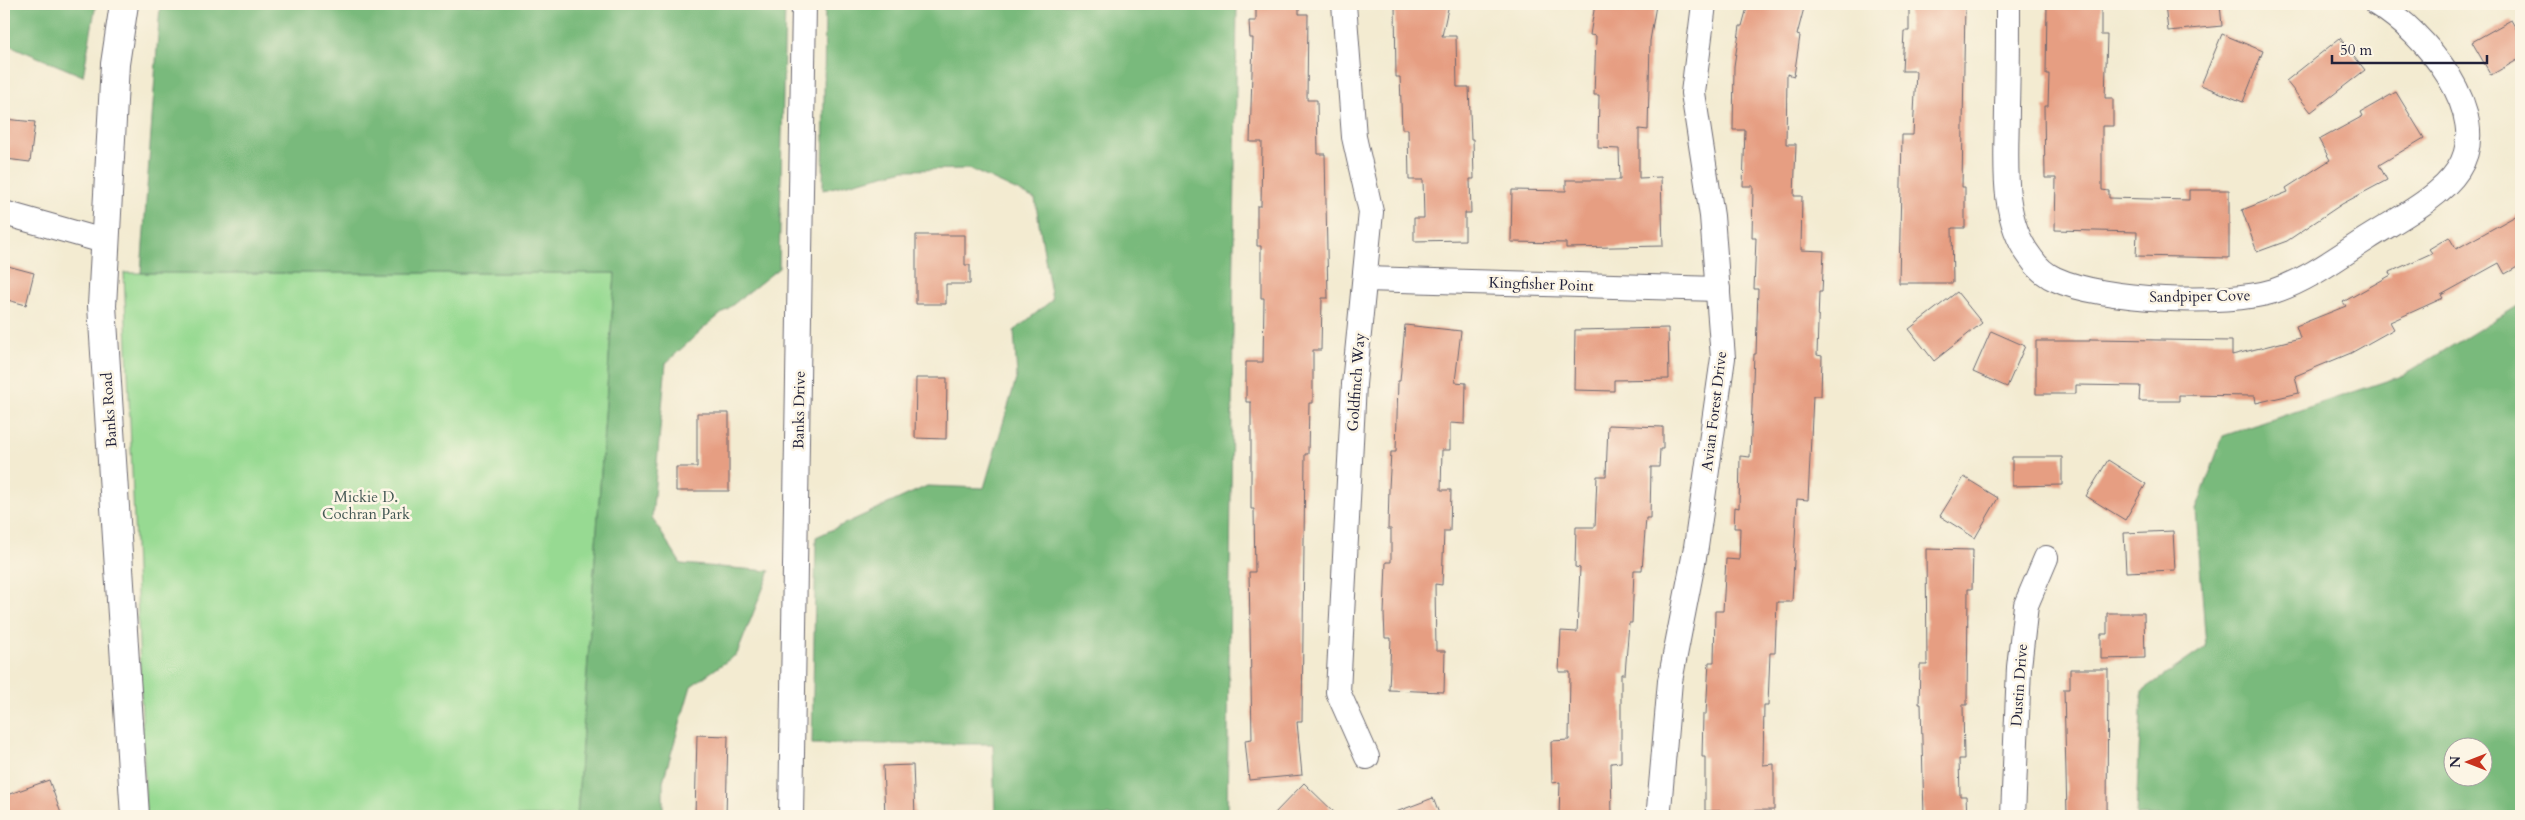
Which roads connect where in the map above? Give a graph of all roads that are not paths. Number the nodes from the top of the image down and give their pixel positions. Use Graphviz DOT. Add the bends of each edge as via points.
graph roads {
  1 [pos="124,4"];
  2 [pos="804,4"];
  3 [pos="1344,4"];
  4 [pos="1704,4"];
  5 [pos="2008,4"];
  6 [pos="2377,4"];
  7 [pos="4,213"];
  8 [pos="107,242"];
  9 [pos="1365,279"];
  10 [pos="1718,289"];
  11 [pos="2046,558"];
  12 [pos="1367,757"];
  13 [pos="135,816"];
  14 [pos="791,816"];
  15 [pos="1660,816"];
  16 [pos="2013,816"];
  1 -- 8 [label="street, Banks Road" via="115,64"];
  2 -- 14 [label="street, Banks Drive"];
  3 -- 9 [label="street, Goldfinch Way" via="1354,137 1371,212"];
  4 -- 10 [label="street, Avian Forest Drive" via="1693,93 1712,216"];
  5 -- 6 [label="street, Sandpiper Cove" via="2006,175 2014,221 2030,257 2053,278 2078,286 2140,297 2182,298 2244,297 2292,284 2418,206 2457,172 2464,160 2469,135 2458,95 2441,65 2415,33"];
  7 -- 8 [label="street"];
  8 -- 13 [label="street, Banks Road" via="102,306"];
  9 -- 10 [label="street, Kingfisher Point"];
  9 -- 12 [label="street, Goldfinch Way" via="1354,384 1338,692"];
  10 -- 15 [label="street, Avian Forest Drive" via="1723,358 1696,548 1670,681"];
  11 -- 16 [label="street, Dustin Drive" via="2026,605 2019,676"];
}
